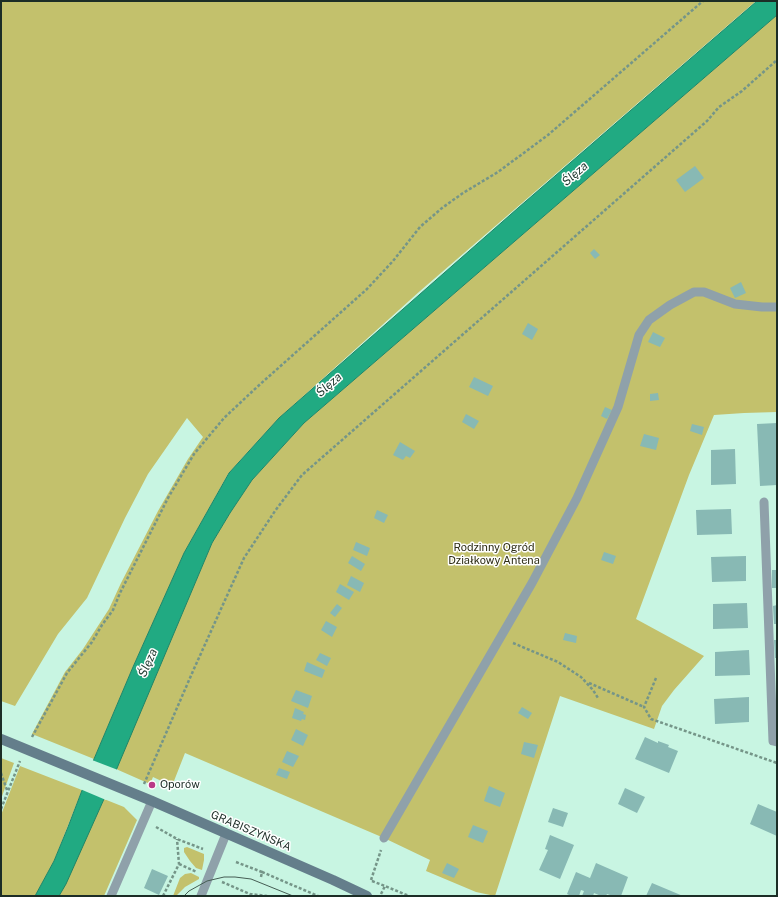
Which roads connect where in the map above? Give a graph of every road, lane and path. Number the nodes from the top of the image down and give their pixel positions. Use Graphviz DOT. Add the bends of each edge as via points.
graph roads {
  1 [pos="703,1"];
  2 [pos="777,60"];
  3 [pos="777,307"];
  4 [pos="764,502"];
  5 [pos="500,637"];
  6 [pos="656,678"];
  7 [pos="586,682"];
  8 [pos="598,698"];
  9 [pos="644,707"];
  10 [pos="32,737"];
  11 [pos="1,739"];
  12 [pos="777,742"];
  13 [pos="20,761"];
  14 [pos="777,763"];
  15 [pos="1,774"];
  16 [pos="144,784"];
  17 [pos="8,790"];
  18 [pos="152,801"];
  19 [pos="1,809"];
  20 [pos="145,817"];
  21 [pos="226,834"];
  22 [pos="384,838"];
  23 [pos="177,839"];
  24 [pos="203,849"];
  25 [pos="236,862"];
  26 [pos="179,864"];
  27 [pos="377,867"];
  28 [pos="262,872"];
  29 [pos="261,877"];
  30 [pos="209,878"];
  31 [pos="371,880"];
  32 [pos="111,896"];
  33 [pos="163,896"];
  34 [pos="201,896"];
  35 [pos="267,896"];
  36 [pos="318,896"];
  37 [pos="367,896"];
  38 [pos="381,896"];
  39 [pos="409,896"];
  1 -- 10 [label="path" via="548,134 498,172 463,193 420,227 393,262 367,289 224,418 194,454 168,498 112,610 92,642 67,673"];
  2 -- 16 [label="path" via="742,91 719,107 707,122 302,475 244,558"];
  3 -- 5 [label="lane" via="735,304 704,292 694,292 649,320 639,335 618,407 577,498"];
  4 -- 12 [label="lane" via="773,741"];
  5 -- 7 [label="path" via="558,662"];
  5 -- 22 [label="lane"];
  6 -- 9 [label="path"];
  7 -- 8 [label="path"];
  7 -- 9 [label="path"];
  9 -- 14 [label="path" via="650,719"];
  11 -- 18 [label="main road, GRABISZYŃSKA"];
  13 -- 17 [label="path"];
  15 -- 17 [label="path"];
  17 -- 19 [label="path"];
  18 -- 20 [label="lane"];
  18 -- 21 [label="main road, GRABISZYŃSKA"];
  20 -- 23 [label="path" via="153,826"];
  20 -- 32 [label="lane"];
  21 -- 30 [label="lane"];
  21 -- 37 [label="main road, GRABISZYŃSKA"];
  23 -- 24 [label="path"];
  23 -- 26 [label="path"];
  25 -- 28 [label="path"];
  26 -- 30 [label="path"];
  26 -- 33 [label="path"];
  27 -- 31 [label="path"];
  28 -- 29 [label="path"];
  28 -- 36 [label="path"];
  30 -- 34 [label="lane"];
  30 -- 35 [label="path" via="250,894"];
  38 -- 39 [label="path" via="385,886"];
}
